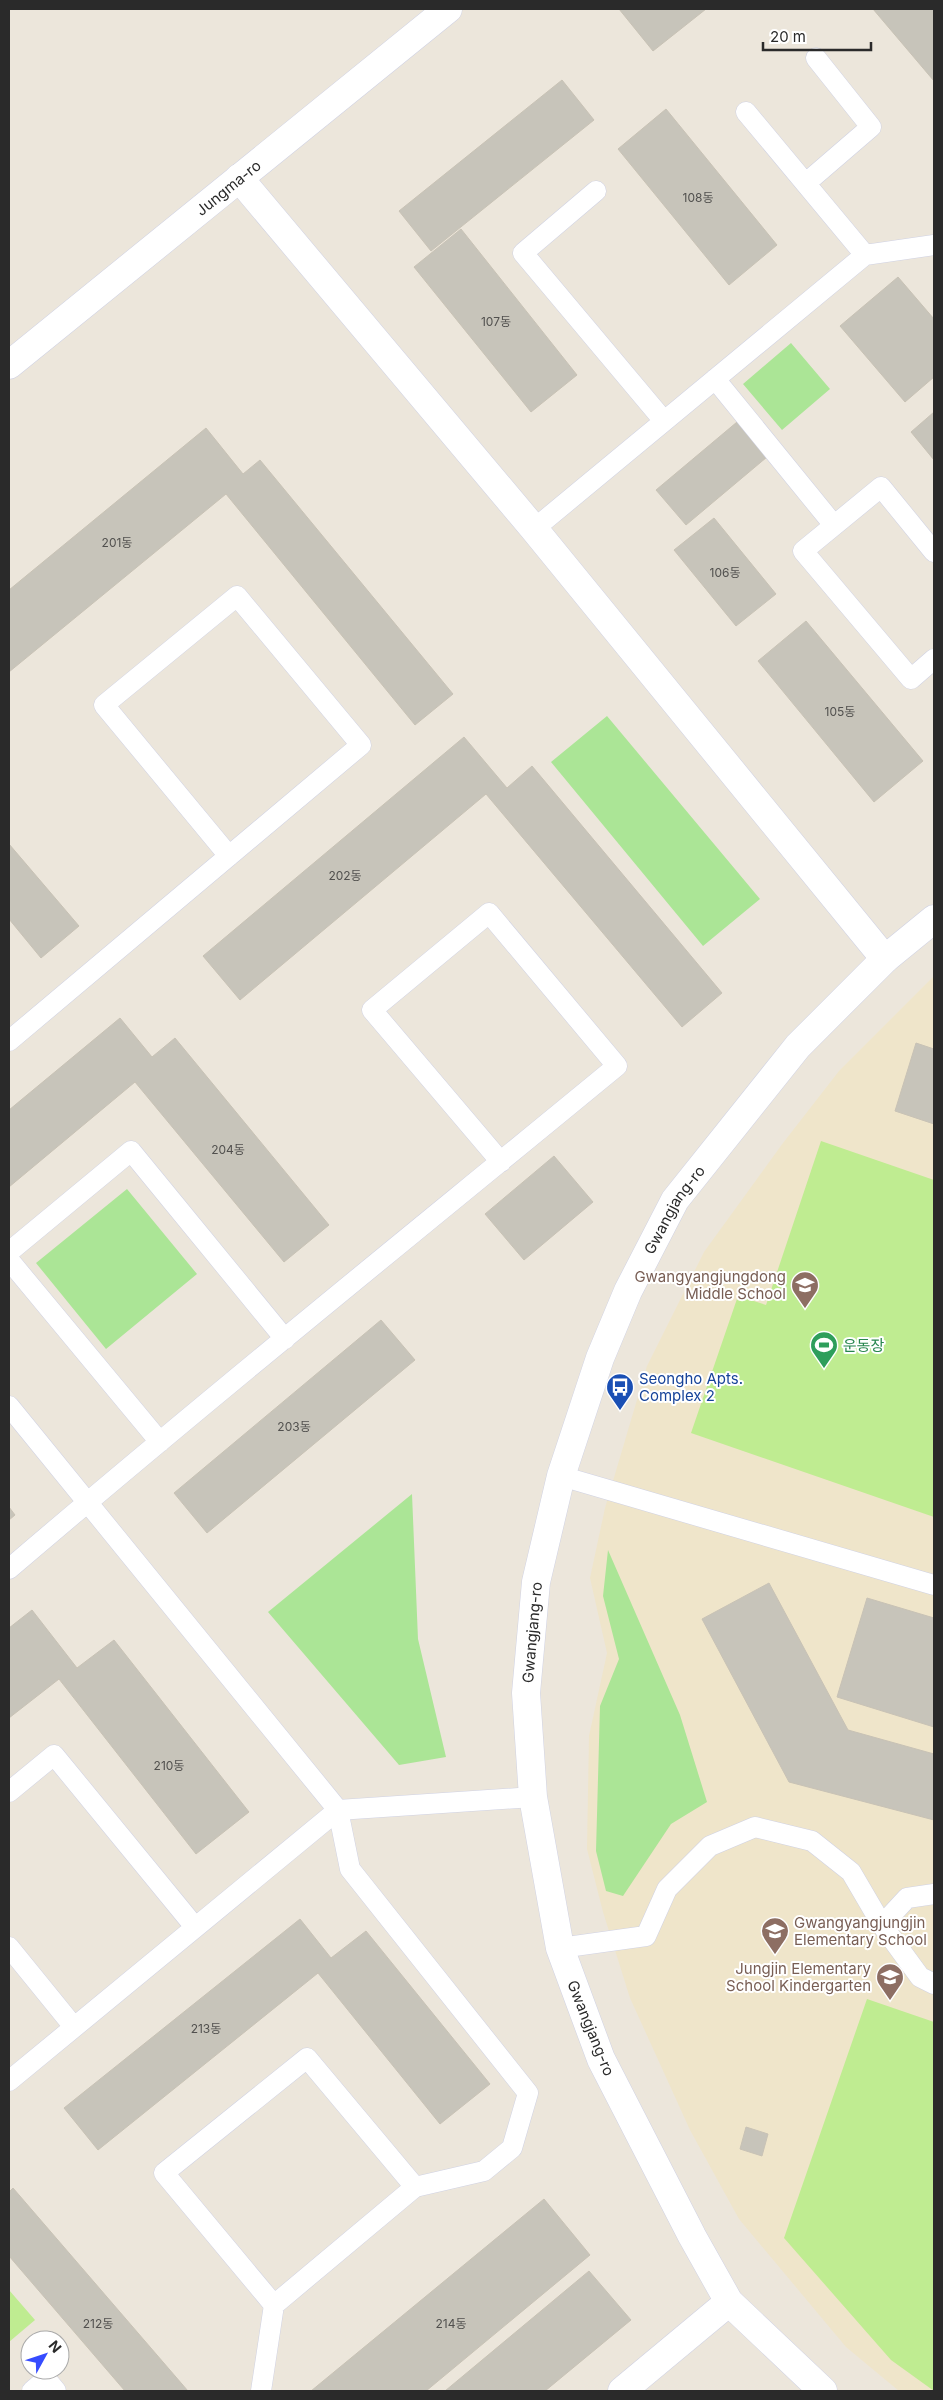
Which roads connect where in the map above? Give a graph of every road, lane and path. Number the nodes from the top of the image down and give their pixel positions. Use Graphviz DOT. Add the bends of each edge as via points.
graph roads {
  1 [pos="448,9"];
  2 [pos="816,58"];
  3 [pos="746,112"];
  4 [pos="239,178"];
  5 [pos="806,183"];
  6 [pos="596,191"];
  7 [pos="934,245"];
  8 [pos="865,255"];
  9 [pos="9,365"];
  10 [pos="715,379"];
  11 [pos="664,421"];
  12 [pos="834,524"];
  13 [pos="534,529"];
  14 [pos="934,552"];
  15 [pos="934,659"];
  16 [pos="229,856"];
  17 [pos="934,920"];
  18 [pos="885,960"];
  19 [pos="12,1031"];
  20 [pos="501,1162"];
  21 [pos="9,1252"];
  22 [pos="9,1260"];
  23 [pos="285,1339"];
  24 [pos="9,1406"];
  25 [pos="160,1442"];
  26 [pos="561,1476"];
  27 [pos="87,1502"];
  28 [pos="9,1569"];
  29 [pos="934,1584"];
  30 [pos="9,1792"];
  31 [pos="533,1797"];
  32 [pos="338,1810"];
  33 [pos="934,1894"];
  34 [pos="882,1925"];
  35 [pos="196,1927"];
  36 [pos="9,1947"];
  37 [pos="560,1948"];
  38 [pos="934,1984"];
  39 [pos="74,2027"];
  40 [pos="9,2081"];
  41 [pos="415,2187"];
  42 [pos="729,2302"];
  43 [pos="274,2305"];
  44 [pos="32,2391"];
  45 [pos="56,2391"];
  46 [pos="261,2391"];
  47 [pos="622,2391"];
  48 [pos="823,2391"];
  1 -- 4 [label="street, Jungma-ro"];
  2 -- 5 [label="lane" via="871,127"];
  3 -- 5 [label="lane"];
  4 -- 9 [label="street, Jungma-ro"];
  4 -- 13 [label="street"];
  5 -- 8 [label="lane"];
  6 -- 11 [label="lane" via="523,254"];
  7 -- 8 [label="lane"];
  8 -- 10 [label="lane"];
  10 -- 11 [label="lane"];
  10 -- 12 [label="lane"];
  11 -- 13 [label="lane"];
  12 -- 14 [label="lane" via="880,487"];
  12 -- 15 [label="lane" via="803,551 911,679"];
  13 -- 18 [label="street"];
  16 -- 16 [label="lane" via="361,745 237,596 104,705"];
  16 -- 19 [label="lane"];
  17 -- 18 [label="street, Gwangjang-ro"];
  18 -- 26 [label="street, Gwangjang-ro" via="798,1046 676,1200 628,1291 600,1358"];
  20 -- 20 [label="lane" via="617,1066 489,914 372,1010"];
  20 -- 23 [label="lane"];
  21 -- 23 [label="lane" via="131,1151"];
  22 -- 25 [label="lane"];
  23 -- 25 [label="lane"];
  24 -- 27 [label="lane"];
  25 -- 27 [label="lane"];
  26 -- 29 [label="lane"];
  26 -- 31 [label="street, Gwangjang-ro" via="535,1591 526,1693"];
  27 -- 28 [label="lane"];
  27 -- 32 [label="lane"];
  30 -- 35 [label="lane" via="54,1754"];
  31 -- 32 [label="lane"];
  31 -- 37 [label="street, Gwangjang-ro"];
  32 -- 35 [label="lane"];
  32 -- 41 [label="lane" via="350,1869 528,2093 512,2148 484,2171"];
  33 -- 34 [label="lane" via="907,1898"];
  34 -- 37 [label="lane" via="851,1872 812,1841 755,1827 710,1846 667,1889 646,1936"];
  34 -- 38 [label="lane" via="920,1977"];
  35 -- 39 [label="lane"];
  36 -- 39 [label="lane"];
  37 -- 42 [label="street, Gwangjang-ro" via="601,2059"];
  39 -- 40 [label="lane"];
  41 -- 43 [label="lane"];
  41 -- 43 [label="lane" via="307,2058 164,2173"];
  42 -- 47 [label="street"];
  42 -- 48 [label="street, Gwangjang-ro"];
  43 -- 46 [label="lane"];
  44 -- 45 [label="lane" via="46,2379"];
}
